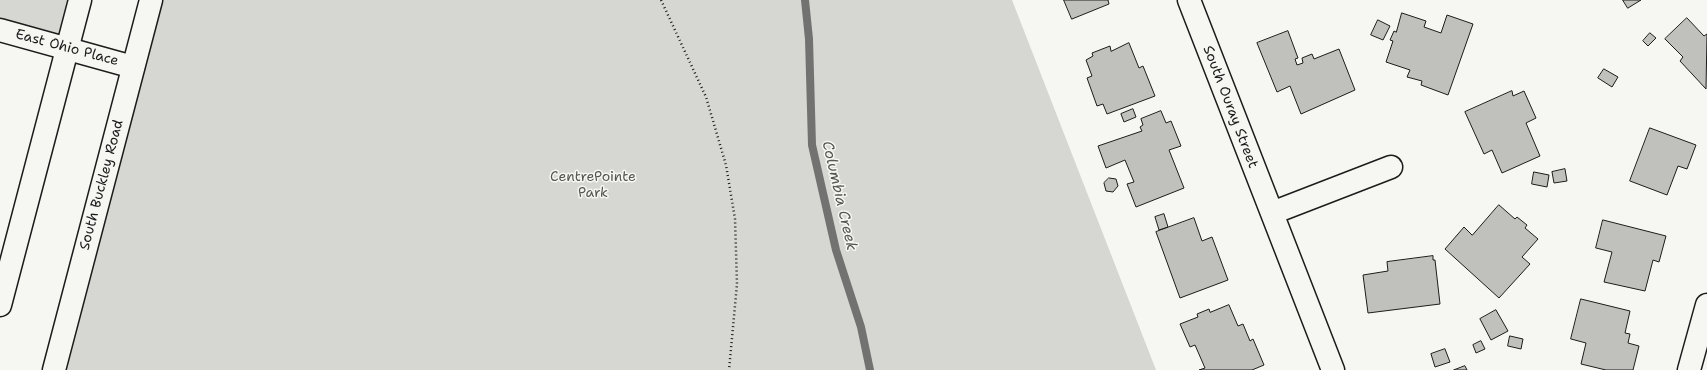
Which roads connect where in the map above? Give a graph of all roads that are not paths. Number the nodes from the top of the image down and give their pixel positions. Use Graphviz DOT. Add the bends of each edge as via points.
graph roads {
  1 [pos="80,0"];
  2 [pos="151,0"];
  3 [pos="1189,0"];
  4 [pos="0,30"];
  5 [pos="67,48"];
  6 [pos="133,67"];
  7 [pos="1391,167"];
  8 [pos="1272,213"];
  9 [pos="0,305"];
  10 [pos="1707,305"];
  11 [pos="54,370"];
  12 [pos="1333,370"];
  13 [pos="1690,370"];
  1 -- 5 [label="street"];
  2 -- 6 [label="street, South Buckley Road"];
  3 -- 8 [label="street, South Ouray Street"];
  4 -- 5 [label="street, East Ohio Place"];
  5 -- 6 [label="street, East Ohio Place"];
  5 -- 9 [label="street"];
  6 -- 11 [label="street, South Buckley Road"];
  7 -- 8 [label="street"];
  8 -- 12 [label="street, South Ouray Street"];
  10 -- 13 [label="street"];
}
